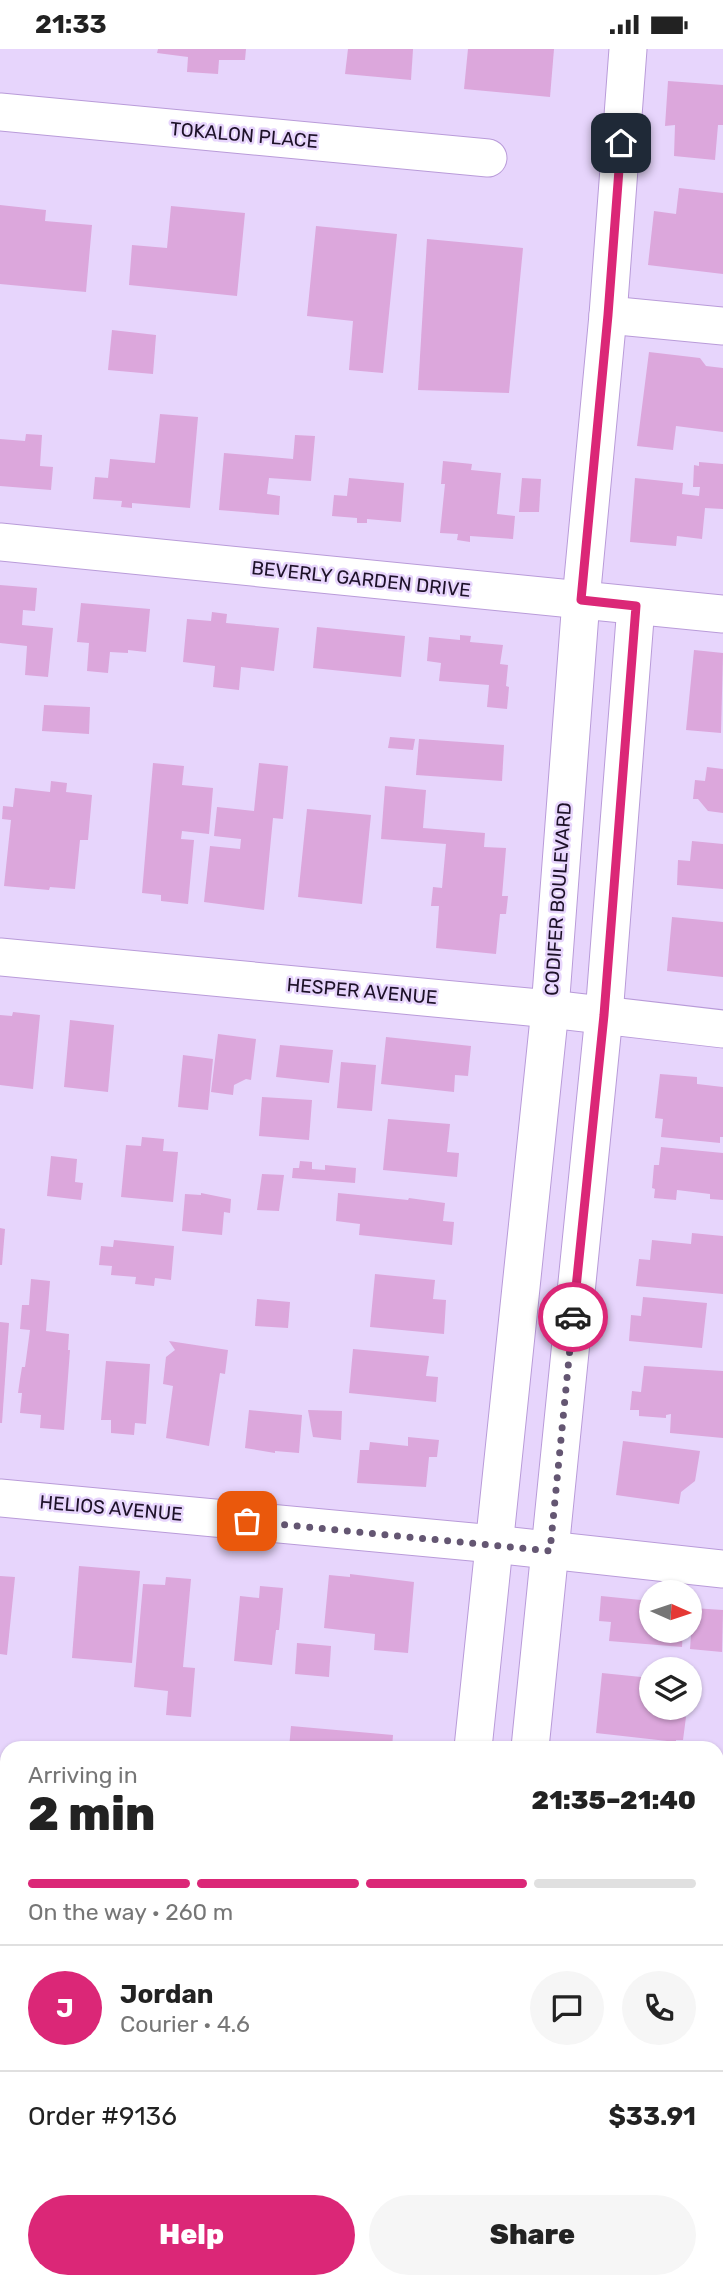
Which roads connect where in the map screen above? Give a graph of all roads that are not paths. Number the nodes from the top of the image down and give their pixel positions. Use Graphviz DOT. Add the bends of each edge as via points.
graph roads {
  1 [pos="628,49"];
  2 [pos="0,112"];
  3 [pos="488,158"];
  4 [pos="608,315"];
  5 [pos="723,326"];
  6 [pos="0,543"];
  7 [pos="581,600"];
  8 [pos="636,606"];
  9 [pos="723,614"];
  10 [pos="0,957"];
  11 [pos="550,1009"];
  12 [pos="604,1015"];
  13 [pos="723,1029"];
  14 [pos="0,1498"];
  15 [pos="494,1544"];
  16 [pos="550,1551"];
  17 [pos="723,1569"];
  18 [pos="474,1741"];
  19 [pos="531,1741"];
  1 -- 4 [label="street, CODIFER BOULEVARD"];
  2 -- 3 [label="street, TOKALON PLACE"];
  4 -- 5 [label="street"];
  4 -- 7 [label="street, CODIFER BOULEVARD"];
  6 -- 7 [label="street, BEVERLY GARDEN DRIVE"];
  7 -- 8 [label="street, BEVERLY GARDEN DRIVE"];
  7 -- 11 [label="street, CODIFER BOULEVARD"];
  8 -- 9 [label="street, BEVERLY GARDEN DRIVE"];
  8 -- 12 [label="street"];
  10 -- 11 [label="street, HESPER AVENUE"];
  11 -- 12 [label="street, HESPER AVENUE"];
  11 -- 15 [label="street, CODIFER BOULEVARD"];
  12 -- 13 [label="street, HESPER AVENUE"];
  12 -- 16 [label="street"];
  14 -- 15 [label="street, HELIOS AVENUE"];
  15 -- 16 [label="street, HELIOS AVENUE"];
  15 -- 18 [label="street, CODIFER BOULEVARD"];
  16 -- 17 [label="street, HELIOS AVENUE"];
  16 -- 19 [label="street"];
}
